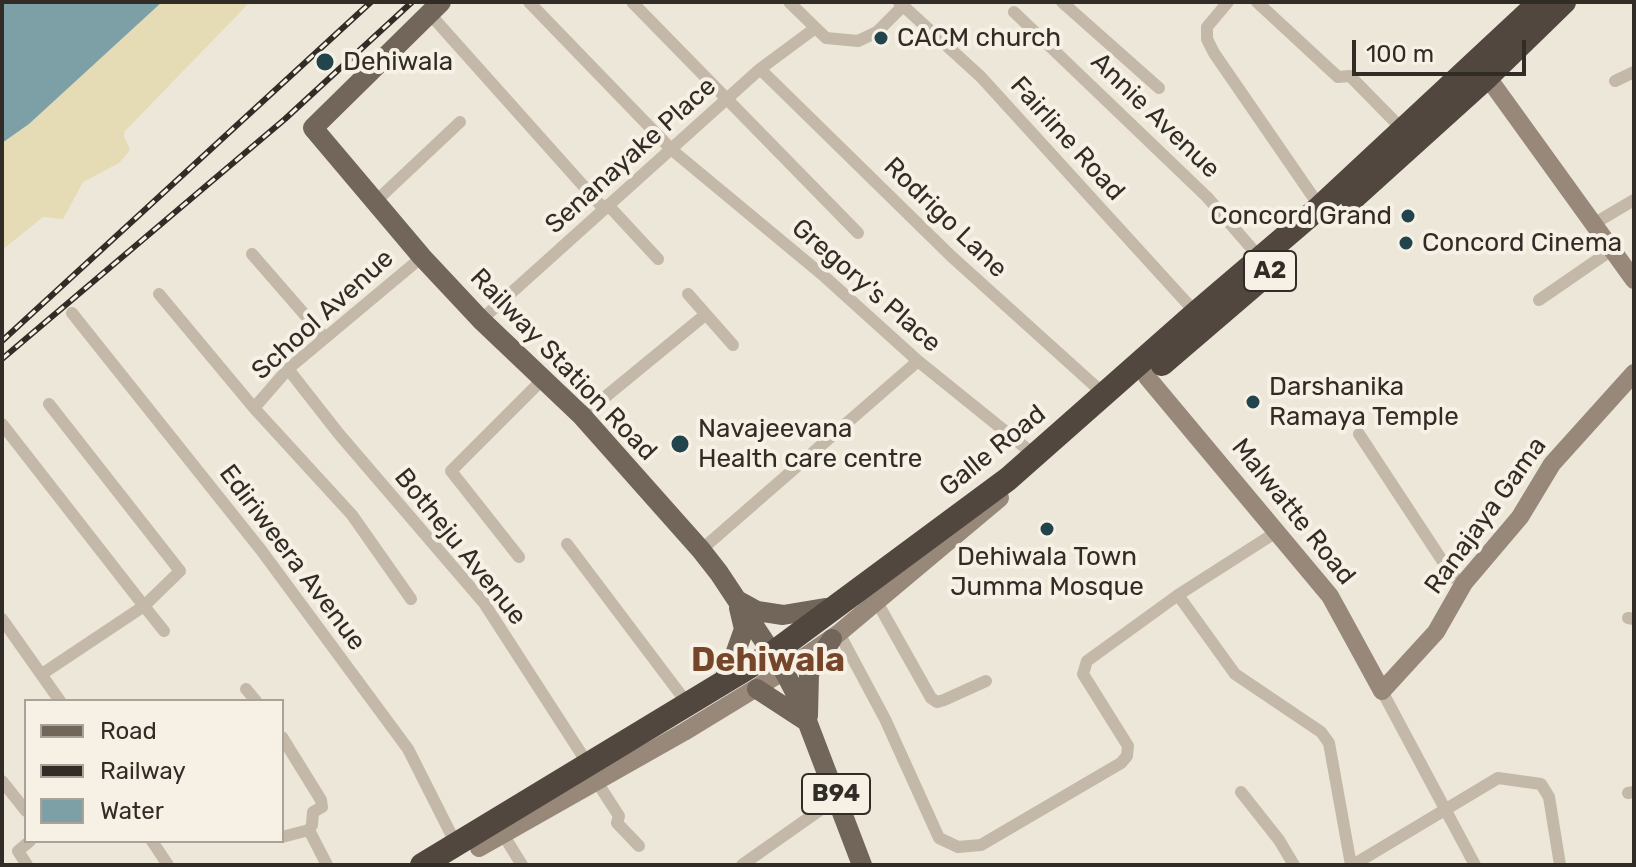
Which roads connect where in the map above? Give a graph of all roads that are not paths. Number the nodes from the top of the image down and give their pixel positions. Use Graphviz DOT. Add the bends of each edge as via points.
graph roads {
  1 [pos="529,2"];
  2 [pos="632,2"];
  3 [pos="789,2"];
  4 [pos="1062,2"];
  5 [pos="1228,2"];
  6 [pos="1257,2"];
  7 [pos="1564,2"];
  8 [pos="901,4"];
  9 [pos="1535,4"];
  10 [pos="435,8"];
  11 [pos="1014,12"];
  12 [pos="814,29"];
  13 [pos="760,69"];
  14 [pos="1481,69"];
  15 [pos="1634,72"];
  16 [pos="1615,81"];
  17 [pos="1159,88"];
  18 [pos="727,99"];
  19 [pos="460,122"];
  20 [pos="1403,130"];
  21 [pos="672,150"];
  22 [pos="1634,200"];
  23 [pos="375,202"];
  24 [pos="606,207"];
  25 [pos="1320,207"];
  26 [pos="1595,223"];
  27 [pos="858,233"];
  28 [pos="1613,249"];
  29 [pos="252,254"];
  30 [pos="422,257"];
  31 [pos="1260,258"];
  32 [pos="658,259"];
  33 [pos="1634,280"];
  34 [pos="159,294"];
  35 [pos="688,294"];
  36 [pos="1539,300"];
  37 [pos="72,313"];
  38 [pos="1196,313"];
  39 [pos="705,315"];
  40 [pos="481,320"];
  41 [pos="325,338"];
  42 [pos="733,345"];
  43 [pos="918,361"];
  44 [pos="288,369"];
  45 [pos="1634,373"];
  46 [pos="1147,377"];
  47 [pos="543,379"];
  48 [pos="1105,395"];
  49 [pos="49,404"];
  50 [pos="254,408"];
  51 [pos="582,416"];
  52 [pos="2,424"];
  53 [pos="1359,434"];
  54 [pos="1042,452"];
  55 [pos="1278,531"];
  56 [pos="567,544"];
  57 [pos="701,550"];
  58 [pos="519,557"];
  59 [pos="871,574"];
  60 [pos="1464,583"];
  61 [pos="1178,595"];
  62 [pos="881,598"];
  63 [pos="411,599"];
  64 [pos="737,600"];
  65 [pos="144,606"];
  66 [pos="825,608"];
  67 [pos="2,619"];
  68 [pos="164,631"];
  69 [pos="836,636"];
  70 [pos="767,645"];
  71 [pos="726,671"];
  72 [pos="784,671"];
  73 [pos="42,674"];
  74 [pos="986,681"];
  75 [pos="700,688"];
  76 [pos="246,689"];
  77 [pos="757,689"];
  78 [pos="1382,691"];
  79 [pos="59,699"];
  80 [pos="254,699"];
  81 [pos="684,699"];
  82 [pos="715,714"];
  83 [pos="809,724"];
  84 [pos="284,740"];
  85 [pos="586,761"];
  86 [pos="2,781"];
  87 [pos="597,782"];
  88 [pos="1241,792"];
  89 [pos="837,798"];
  90 [pos="24,808"];
  91 [pos="1445,809"];
  92 [pos="309,830"];
  93 [pos="284,836"];
  94 [pos="504,836"];
  95 [pos="28,843"];
  96 [pos="153,843"];
  97 [pos="639,846"];
  98 [pos="464,848"];
  99 [pos="1559,860"];
  100 [pos="27,865"];
  101 [pos="168,865"];
  102 [pos="327,865"];
  103 [pos="422,865"];
  104 [pos="522,865"];
  105 [pos="742,865"];
  106 [pos="862,865"];
  107 [pos="1294,865"];
  108 [pos="1352,865"];
  109 [pos="1475,865"];
  1 -- 21 [label="street, Gregory's Place"];
  2 -- 18 [label="street"];
  3 -- 12 [label="street"];
  4 -- 17 [label="street"];
  5 -- 25 [label="street" via="1207,27 1207,39"];
  6 -- 20 [label="street" via="1338,77 1350,76"];
  7 -- 14 [label="highway, Galle Road / A2"];
  8 -- 12 [label="street" via="877,32 858,41 826,38"];
  8 -- 38 [label="street, Fairline Road" via="981,77"];
  9 -- 14 [label="highway, Galle Road / A2"];
  10 -- 23 [label="main road, Railway Station Road" via="313,128"];
  10 -- 24 [label="street"];
  11 -- 31 [label="street, Annie Avenue" via="1207,197"];
  12 -- 13 [label="street, Senanayake Place"];
  13 -- 18 [label="street, Senanayake Place"];
  13 -- 48 [label="street, Rodrigo Lane" via="951,256"];
  14 -- 20 [label="highway, Galle Road / A2"];
  14 -- 26 [label="main road"];
  14 -- 46 [label="highway, Galle Road / A2" via="1347,203"];
  15 -- 16 [label="street"];
  18 -- 21 [label="street, Senanayake Place"];
  18 -- 27 [label="street"];
  19 -- 23 [label="street"];
  20 -- 25 [label="highway, Galle Road / A2"];
  21 -- 24 [label="street, Senanayake Place"];
  21 -- 43 [label="street, Gregory's Place"];
  22 -- 26 [label="street"];
  23 -- 30 [label="main road, Railway Station Road"];
  24 -- 32 [label="street"];
  24 -- 40 [label="street, Senanayake Place"];
  25 -- 31 [label="highway, Galle Road / A2"];
  26 -- 28 [label="main road"];
  28 -- 33 [label="main road"];
  28 -- 36 [label="street"];
  29 -- 41 [label="street"];
  30 -- 40 [label="main road, Railway Station Road"];
  30 -- 41 [label="street, School Avenue"];
  31 -- 38 [label="highway, Galle Road / A2"];
  34 -- 50 [label="street, School Avenue"];
  35 -- 39 [label="street"];
  37 -- 98 [label="street, Ediriweera Avenue" via="261,550 408,749"];
  38 -- 48 [label="highway, Galle Road / A2"];
  39 -- 42 [label="street"];
  39 -- 51 [label="street"];
  40 -- 47 [label="main road, Railway Station Road"];
  41 -- 44 [label="street, School Avenue"];
  43 -- 54 [label="street, Gregory's Place"];
  43 -- 57 [label="street"];
  44 -- 50 [label="street, School Avenue"];
  44 -- 85 [label="street, Botheju Avenue" via="484,603"];
  45 -- 60 [label="main road, Ranajaya Gama" via="1552,464 1520,517"];
  46 -- 54 [label="highway, Galle Road / A2"];
  46 -- 55 [label="main road, Malwatte Road"];
  47 -- 51 [label="main road, Railway Station Road"];
  47 -- 58 [label="street" via="451,471"];
  48 -- 54 [label="highway, Galle Road / A2"];
  49 -- 65 [label="street" via="180,571"];
  50 -- 63 [label="street, School Avenue" via="352,515"];
  51 -- 57 [label="main road, Railway Station Road"];
  52 -- 65 [label="street"];
  53 -- 60 [label="street" via="1453,577"];
  54 -- 59 [label="main road"];
  54 -- 62 [label="main road"];
  54 -- 98 [label="highway, Galle Road / A2" via="784,661"];
  55 -- 61 [label="street"];
  55 -- 78 [label="main road, Malwatte Road" via="1330,596"];
  56 -- 81 [label="street"];
  57 -- 64 [label="main road, Railway Station Road"];
  59 -- 62 [label="main road" via="868,581"];
  59 -- 66 [label="main road"];
  60 -- 78 [label="main road, Ranajaya Gama" via="1436,632"];
  61 -- 69 [label="street" via="1085,667 1083,674 1128,746 1127,756 981,845 958,847 939,838 885,719"];
  61 -- 108 [label="street" via="1235,674 1321,732 1329,743"];
  62 -- 69 [label="main road"];
  62 -- 74 [label="street" via="931,698 944,700"];
  64 -- 66 [label="main road" via="757,611 783,615"];
  64 -- 70 [label="main road, Railway Station Road"];
  64 -- 71 [label="main road" via="744,629"];
  65 -- 68 [label="street"];
  65 -- 73 [label="street"];
  66 -- 70 [label="main road"];
  67 -- 73 [label="street"];
  69 -- 72 [label="main road"];
  69 -- 83 [label="main road" via="809,673"];
  70 -- 71 [label="main road"];
  70 -- 72 [label="main road, Railway Station Road"];
  71 -- 75 [label="main road"];
  72 -- 77 [label="main road"];
  72 -- 83 [label="main road, B94"];
  73 -- 79 [label="street"];
  75 -- 81 [label="main road"];
  75 -- 82 [label="main road" via="713,698"];
  76 -- 80 [label="street"];
  77 -- 82 [label="main road"];
  77 -- 83 [label="main road"];
  78 -- 91 [label="street"];
  81 -- 85 [label="main road"];
  82 -- 87 [label="main road"];
  83 -- 89 [label="main road, B94"];
  84 -- 92 [label="street" via="321,800"];
  85 -- 98 [label="main road"];
  86 -- 90 [label="street"];
  87 -- 94 [label="main road"];
  87 -- 97 [label="street" via="619,816 617,823"];
  88 -- 107 [label="street"];
  89 -- 105 [label="street"];
  89 -- 106 [label="main road, B94"];
  91 -- 99 [label="street" via="1498,778 1541,784 1549,797"];
  91 -- 108 [label="street"];
  91 -- 109 [label="street"];
  92 -- 93 [label="street"];
  92 -- 102 [label="street"];
  94 -- 98 [label="main road"];
  94 -- 104 [label="street"];
  95 -- 100 [label="street" via="18,851"];
  96 -- 101 [label="street"];
  98 -- 103 [label="highway, Galle Road / A2"];
}
